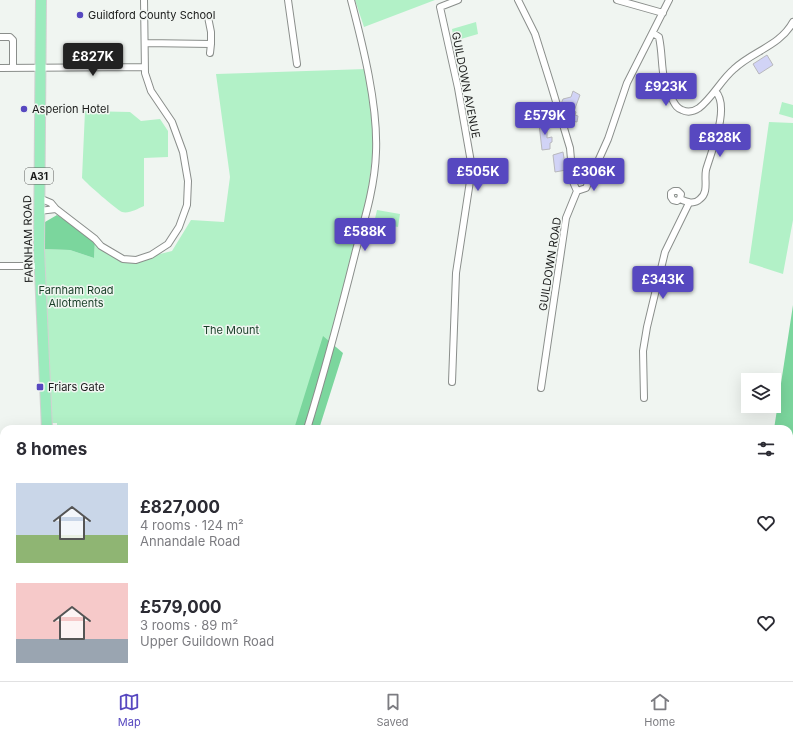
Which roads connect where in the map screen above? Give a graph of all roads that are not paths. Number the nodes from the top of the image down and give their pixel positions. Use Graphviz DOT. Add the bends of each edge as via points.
graph roads {
  1 [pos="41,0"];
  2 [pos="144,0"];
  3 [pos="288,0"];
  4 [pos="351,0"];
  5 [pos="458,0"];
  6 [pos="518,0"];
  7 [pos="617,0"];
  8 [pos="669,0"];
  9 [pos="664,13"];
  10 [pos="208,17"];
  11 [pos="793,22"];
  12 [pos="653,33"];
  13 [pos="0,37"];
  14 [pos="144,43"];
  15 [pos="211,44"];
  16 [pos="210,53"];
  17 [pos="297,64"];
  18 [pos="144,67"];
  19 [pos="0,68"];
  20 [pos="13,68"];
  21 [pos="40,69"];
  22 [pos="715,91"];
  23 [pos="577,191"];
  24 [pos="39,198"];
  25 [pos="680,198"];
  26 [pos="689,202"];
  27 [pos="56,209"];
  28 [pos="39,212"];
  29 [pos="0,266"];
  30 [pos="40,266"];
  31 [pos="452,382"];
  32 [pos="541,388"];
  33 [pos="644,398"];
  34 [pos="47,425"];
  35 [pos="308,425"];
  1 -- 21 [label="main road, FARNHAM ROAD / A31"];
  2 -- 14 [label="street"];
  3 -- 17 [label="street"];
  4 -- 35 [label="street" via="362,41 372,104 376,138 375,168 350,276"];
  5 -- 31 [label="street, GUILDOWN AVENUE" via="440,7 472,168 456,273"];
  6 -- 23 [label="street" via="535,34 549,77 570,148 573,182"];
  7 -- 9 [label="street"];
  8 -- 9 [label="street, GUILDOWN ROAD"];
  9 -- 12 [label="street, GUILDOWN ROAD"];
  10 -- 15 [label="street"];
  11 -- 22 [label="street" via="780,39 735,67"];
  12 -- 22 [label="street" via="659,37 665,87 676,107 692,112"];
  12 -- 23 [label="street, GUILDOWN ROAD" via="627,83 608,139 586,188"];
  13 -- 20 [label="street" via="10,37 13,40"];
  14 -- 15 [label="street"];
  14 -- 18 [label="street"];
  15 -- 16 [label="street"];
  18 -- 21 [label="street"];
  18 -- 27 [label="street" via="151,91 172,122 183,152 188,193 187,205 179,227 168,244 151,255 136,260 123,259 101,246"];
  19 -- 20 [label="street"];
  20 -- 21 [label="street"];
  21 -- 24 [label="main road, FARNHAM ROAD / A31"];
  22 -- 26 [label="street" via="719,94 720,118 717,139 706,172 705,192 701,199"];
  23 -- 32 [label="street, GUILDOWN ROAD" via="566,218"];
  24 -- 27 [label="street" via="51,203"];
  24 -- 28 [label="main road, FARNHAM ROAD / A31"];
  25 -- 26 [label="street"];
  26 -- 33 [label="street" via="666,252 647,327"];
  27 -- 28 [label="street"];
  28 -- 30 [label="main road, FARNHAM ROAD / A31"];
  29 -- 30 [label="street"];
  30 -- 34 [label="main road, FARNHAM ROAD / A31"];
}
